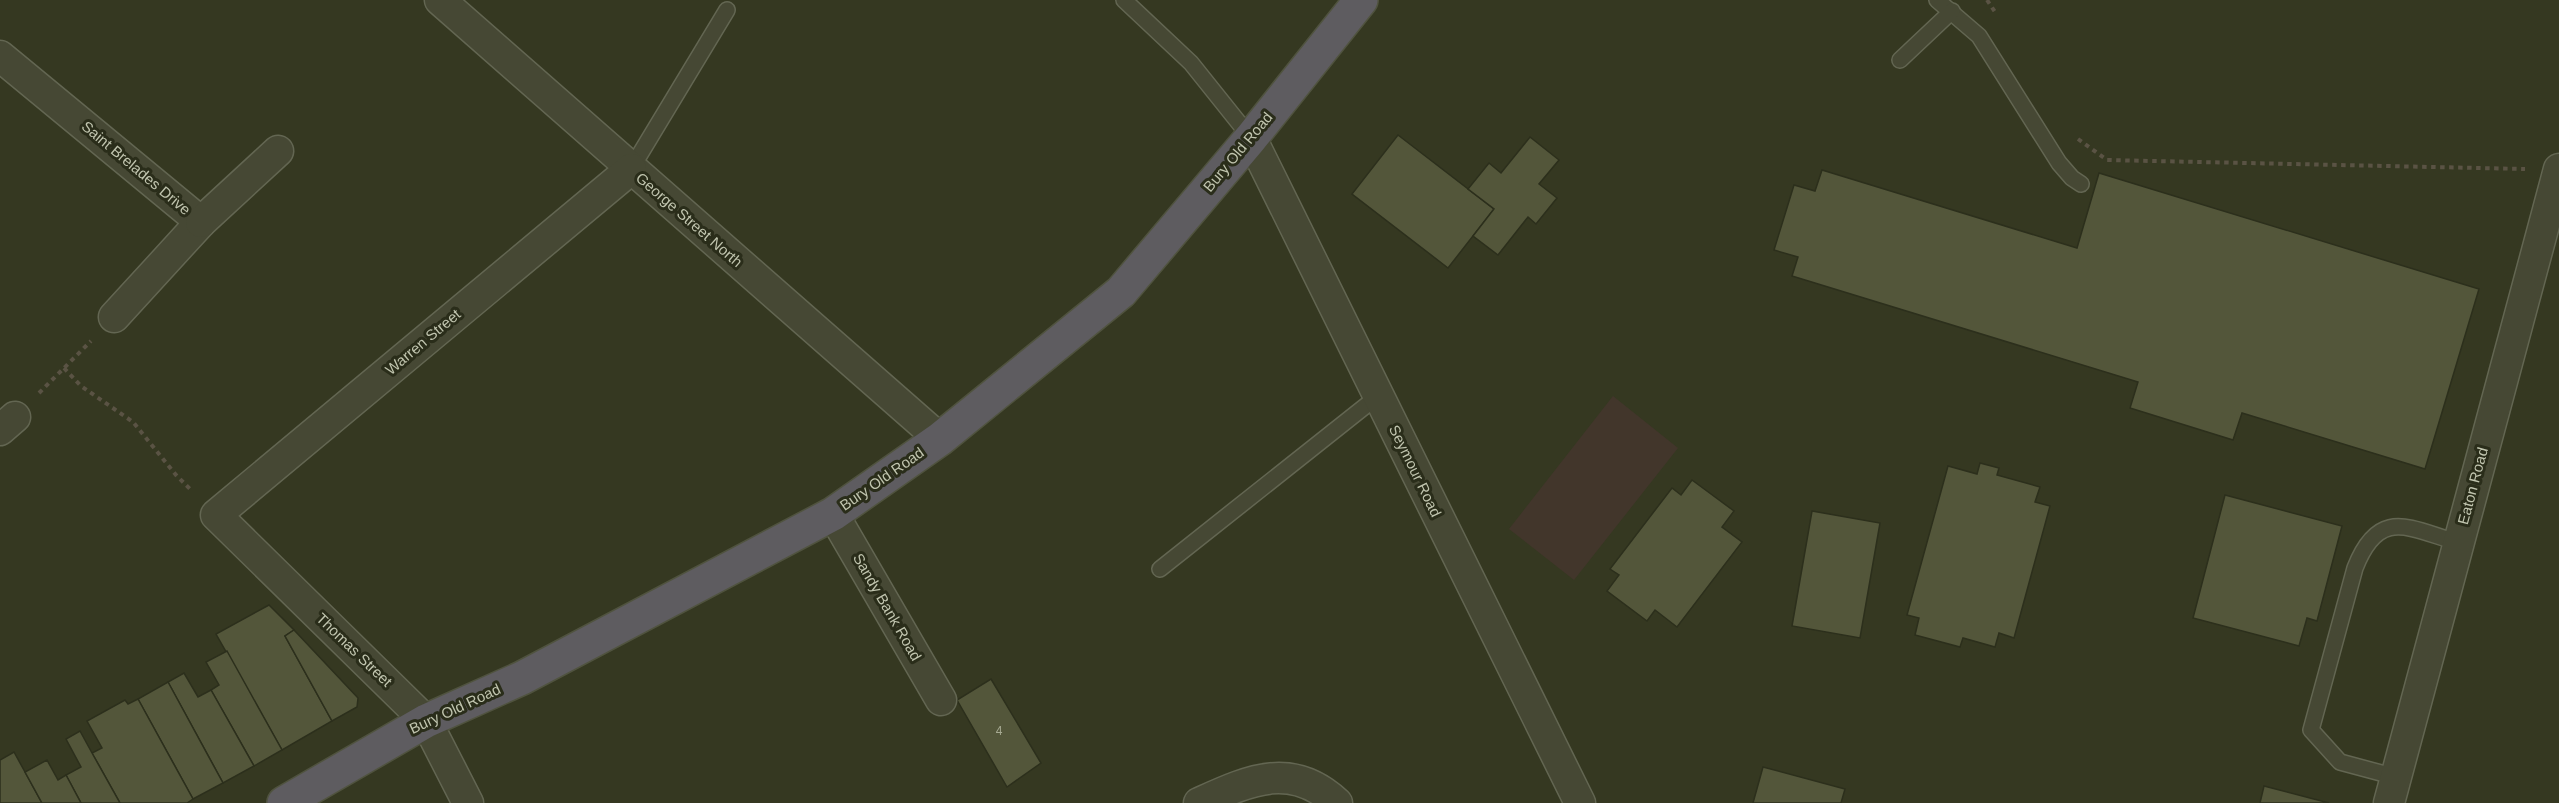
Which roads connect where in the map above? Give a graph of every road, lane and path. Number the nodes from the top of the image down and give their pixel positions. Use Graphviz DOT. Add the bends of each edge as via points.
graph roads {
  1 [pos="440,0"];
  2 [pos="1124,0"];
  3 [pos="1361,0"];
  4 [pos="1937,0"];
  5 [pos="1987,0"];
  6 [pos="727,10"];
  7 [pos="1952,11"];
  8 [pos="1999,18"];
  9 [pos="0,56"];
  10 [pos="1900,60"];
  11 [pos="2073,132"];
  12 [pos="1251,138"];
  13 [pos="278,151"];
  14 [pos="631,169"];
  15 [pos="2559,169"];
  16 [pos="2081,184"];
  17 [pos="201,222"];
  18 [pos="114,317"];
  19 [pos="64,368"];
  20 [pos="1378,396"];
  21 [pos="8,424"];
  22 [pos="939,439"];
  23 [pos="833,514"];
  24 [pos="216,515"];
  25 [pos="2457,542"];
  26 [pos="1160,569"];
  27 [pos="941,700"];
  28 [pos="426,721"];
  29 [pos="2393,790"];
  30 [pos="284,803"];
  31 [pos="468,803"];
  32 [pos="1199,803"];
  33 [pos="1337,803"];
  34 [pos="1580,803"];
  1 -- 14 [label="street, George Street North"];
  2 -- 12 [label="lane" via="1191,63"];
  3 -- 12 [label="highway, Bury Old Road"];
  4 -- 7 [label="lane"];
  5 -- 8 [label="path"];
  6 -- 14 [label="lane"];
  7 -- 10 [label="lane"];
  7 -- 16 [label="lane" via="1980,36 2059,163"];
  9 -- 17 [label="street, Saint Brelades Drive"];
  11 -- 15 [label="path" via="2079,141 2107,160"];
  12 -- 20 [label="street, Seymour Road"];
  12 -- 22 [label="highway, Bury Old Road" via="1121,292"];
  13 -- 17 [label="street"];
  14 -- 22 [label="street, George Street North"];
  14 -- 24 [label="street, Warren Street"];
  15 -- 25 [label="street, Eaton Road"];
  17 -- 18 [label="street, Saint Brelades Drive"];
  18 -- 19 [label="path"];
  19 -- 21 [label="path"];
  19 -- 24 [label="path" via="81,386 133,422 176,475"];
  20 -- 26 [label="lane"];
  20 -- 34 [label="street, Seymour Road"];
  22 -- 23 [label="highway, Bury Old Road"];
  23 -- 27 [label="street, Sandy Bank Road"];
  23 -- 28 [label="highway, Bury Old Road" via="522,678"];
  24 -- 28 [label="street, Thomas Street"];
  25 -- 29 [label="street, Eaton Road"];
  25 -- 29 [label="lane" via="2392,526 2378,531 2363,548 2311,730 2340,762"];
  28 -- 30 [label="highway, Bury Old Road"];
  28 -- 31 [label="street, Thomas Street"];
  32 -- 33 [label="street" via="1247,782 1281,778 1315,787"];
}
